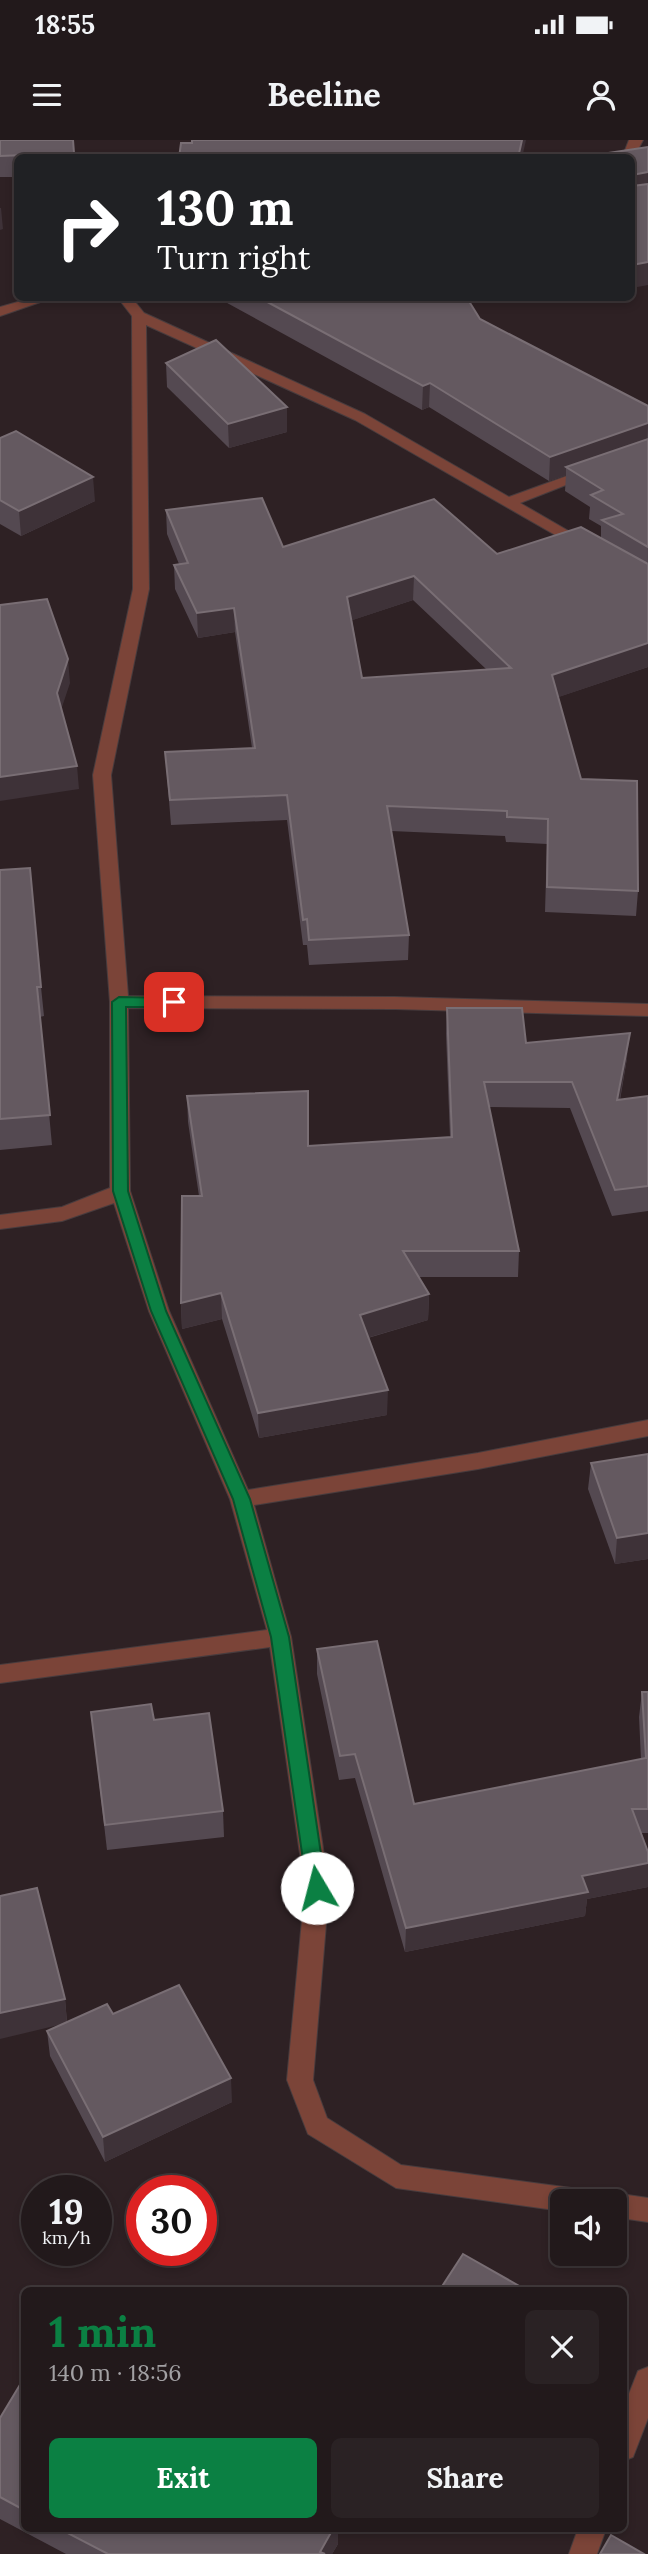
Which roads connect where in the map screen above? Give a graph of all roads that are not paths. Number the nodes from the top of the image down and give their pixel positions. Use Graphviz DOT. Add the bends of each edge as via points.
graph roads {
  1 [pos="35,301"];
  2 [pos="127,301"];
  3 [pos="0,312"];
  4 [pos="139,316"];
  5 [pos="611,465"];
  6 [pos="507,503"];
  7 [pos="601,555"];
  8 [pos="119,1002"];
  9 [pos="648,1010"];
  10 [pos="120,1191"];
  11 [pos="0,1222"];
  12 [pos="648,1428"];
  13 [pos="242,1499"];
  14 [pos="280,1637"];
  15 [pos="0,1674"];
  16 [pos="550,2197"];
  17 [pos="627,2207"];
  18 [pos="648,2210"];
  19 [pos="648,2380"];
  20 [pos="627,2436"];
  21 [pos="591,2532"];
  22 [pos="583,2554"];
  1 -- 3 [label="street"];
  2 -- 4 [label="street"];
  4 -- 6 [label="street" via="360,416"];
  4 -- 8 [label="street" via="141,589 102,775"];
  5 -- 6 [label="street"];
  6 -- 7 [label="street"];
  8 -- 9 [label="street"];
  8 -- 10 [label="street"];
  10 -- 11 [label="street" via="96,1206 45,1220"];
  10 -- 13 [label="street" via="159,1311"];
  12 -- 13 [label="street"];
  13 -- 14 [label="street"];
  14 -- 15 [label="street"];
  14 -- 16 [label="street" via="317,1888 300,2080 317,2126 396,2176"];
  17 -- 18 [label="street"];
  19 -- 20 [label="street"];
  21 -- 22 [label="street"];
}
